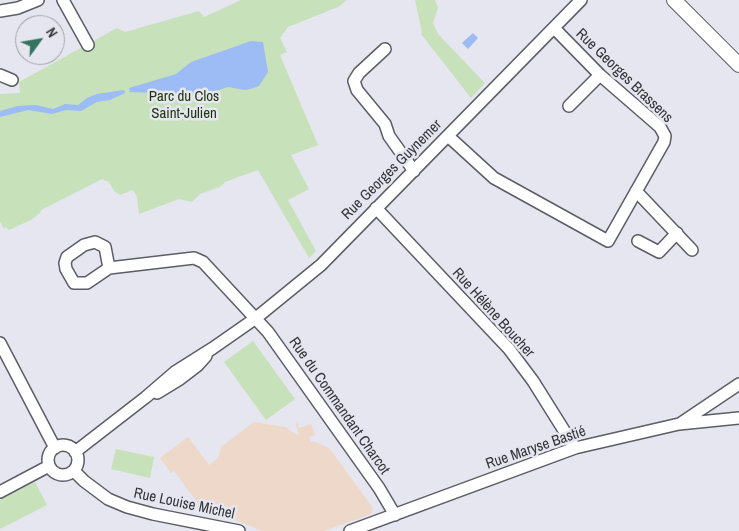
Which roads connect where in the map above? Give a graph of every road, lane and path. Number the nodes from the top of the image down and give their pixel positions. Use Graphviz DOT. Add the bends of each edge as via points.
graph roads {
  1 [pos="64,0"];
  2 [pos="581,0"];
  3 [pos="674,0"];
  4 [pos="36,1"];
  5 [pos="0,11"];
  6 [pos="554,28"];
  7 [pos="88,45"];
  8 [pos="385,49"];
  9 [pos="739,65"];
  10 [pos="0,74"];
  11 [pos="600,75"];
  12 [pos="12,80"];
  13 [pos="569,106"];
  14 [pos="448,136"];
  15 [pos="414,171"];
  16 [pos="636,191"];
  17 [pos="376,208"];
  18 [pos="677,233"];
  19 [pos="638,242"];
  20 [pos="692,250"];
  21 [pos="109,268"];
  22 [pos="256,318"];
  23 [pos="0,343"];
  24 [pos="739,384"];
  25 [pos="739,418"];
  26 [pos="680,424"];
  27 [pos="55,448"];
  28 [pos="575,448"];
  29 [pos="75,452"];
  30 [pos="49,466"];
  31 [pos="74,470"];
  32 [pos="0,492"];
  33 [pos="395,514"];
  34 [pos="239,531"];
  35 [pos="350,531"];
  1 -- 7 [label="street"];
  2 -- 6 [label="street, Rue Georges Guynemer"];
  3 -- 9 [label="street"];
  4 -- 5 [label="street"];
  6 -- 11 [label="street, Rue Georges Brassens"];
  6 -- 14 [label="street, Rue Georges Guynemer"];
  8 -- 15 [label="street" via="360,72 354,81 356,90 386,124 389,136"];
  10 -- 12 [label="street"];
  11 -- 13 [label="street"];
  11 -- 16 [label="street, Rue Georges Brassens" via="660,127 665,136"];
  14 -- 15 [label="street, Rue Georges Guynemer"];
  14 -- 16 [label="street, Rue Georges Brassens" via="494,178 608,241"];
  15 -- 17 [label="street, Rue Georges Guynemer"];
  16 -- 18 [label="street"];
  17 -- 22 [label="street, Rue Georges Guynemer" via="321,265"];
  17 -- 28 [label="street, Rue Hélène Boucher" via="508,349 533,381"];
  18 -- 19 [label="street" via="659,252"];
  18 -- 20 [label="street"];
  21 -- 22 [label="street, Rue du Commandant Charcot" via="194,258 203,262"];
  22 -- 29 [label="street, Rue Georges Guynemer" via="182,367"];
  22 -- 33 [label="street, Rue du Commandant Charcot"];
  23 -- 27 [label="street"];
  24 -- 26 [label="street"];
  25 -- 26 [label="street, Rue Maryse Bastié"];
  26 -- 28 [label="street, Rue Maryse Bastié"];
  27 -- 29 [label="street" via="68,446"];
  27 -- 30 [label="street" via="49,456"];
  28 -- 33 [label="street, Rue Maryse Bastié"];
  29 -- 31 [label="street" via="78,461"];
  30 -- 31 [label="street" via="61,475"];
  30 -- 32 [label="street"];
  31 -- 34 [label="street, Rue Louise Michel" via="108,499 127,507"];
  33 -- 35 [label="street, Rue Maryse Bastié"];
}
